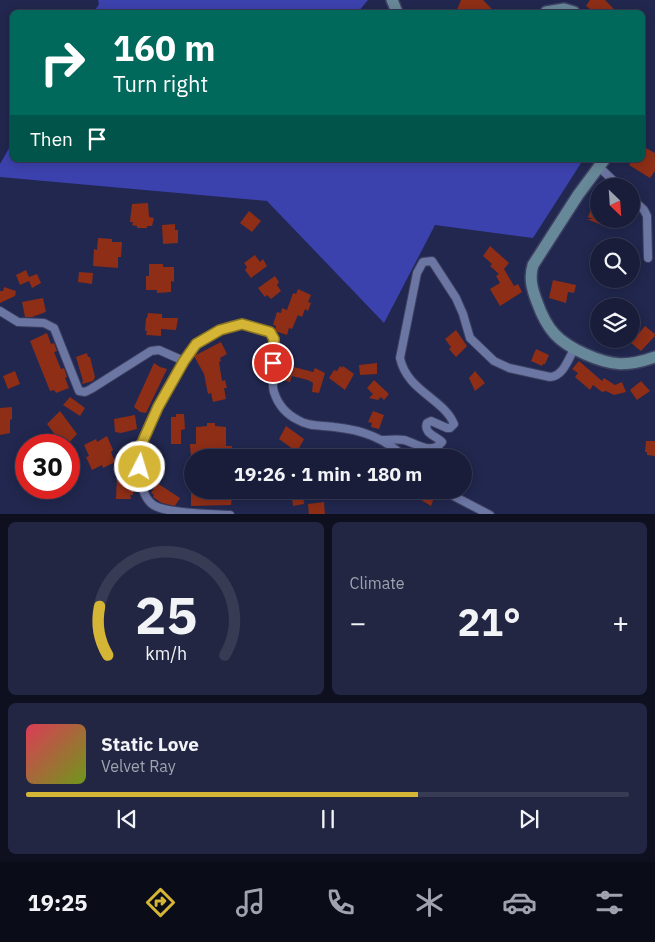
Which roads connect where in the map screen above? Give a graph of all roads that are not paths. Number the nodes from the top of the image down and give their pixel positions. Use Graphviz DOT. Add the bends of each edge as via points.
graph roads {
  1 [pos="555,10"];
  2 [pos="569,10"];
  3 [pos="601,163"];
  4 [pos="613,178"];
  5 [pos="640,206"];
  6 [pos="648,258"];
  7 [pos="0,311"];
  8 [pos="574,350"];
  9 [pos="655,357"];
  10 [pos="184,361"];
  11 [pos="383,440"];
  12 [pos="396,449"];
  13 [pos="460,499"];
  14 [pos="230,514"];
  15 [pos="490,514"];
  1 -- 2 [label="main road"];
  3 -- 4 [label="street"];
  3 -- 8 [label="main road" via="539,255 530,275 546,324"];
  5 -- 6 [label="street" via="647,216"];
  7 -- 10 [label="street" via="18,322 44,323 54,328 79,390 84,392 151,351 159,350"];
  8 -- 9 [label="main road" via="613,364 629,364"];
  8 -- 11 [label="street" via="561,372 550,377 494,362 470,338 456,298 432,261 424,262 417,273 400,358 411,382 454,424 447,428 431,421 427,423 427,431 442,442 435,448 417,447 396,439"];
  10 -- 11 [label="street" via="196,344 220,330 242,324 270,332 274,339 271,375 274,392 284,411 299,421 343,428"];
  10 -- 14 [label="street" via="142,443 142,489 152,505 162,509"];
  11 -- 12 [label="street"];
  13 -- 15 [label="street"];
}
